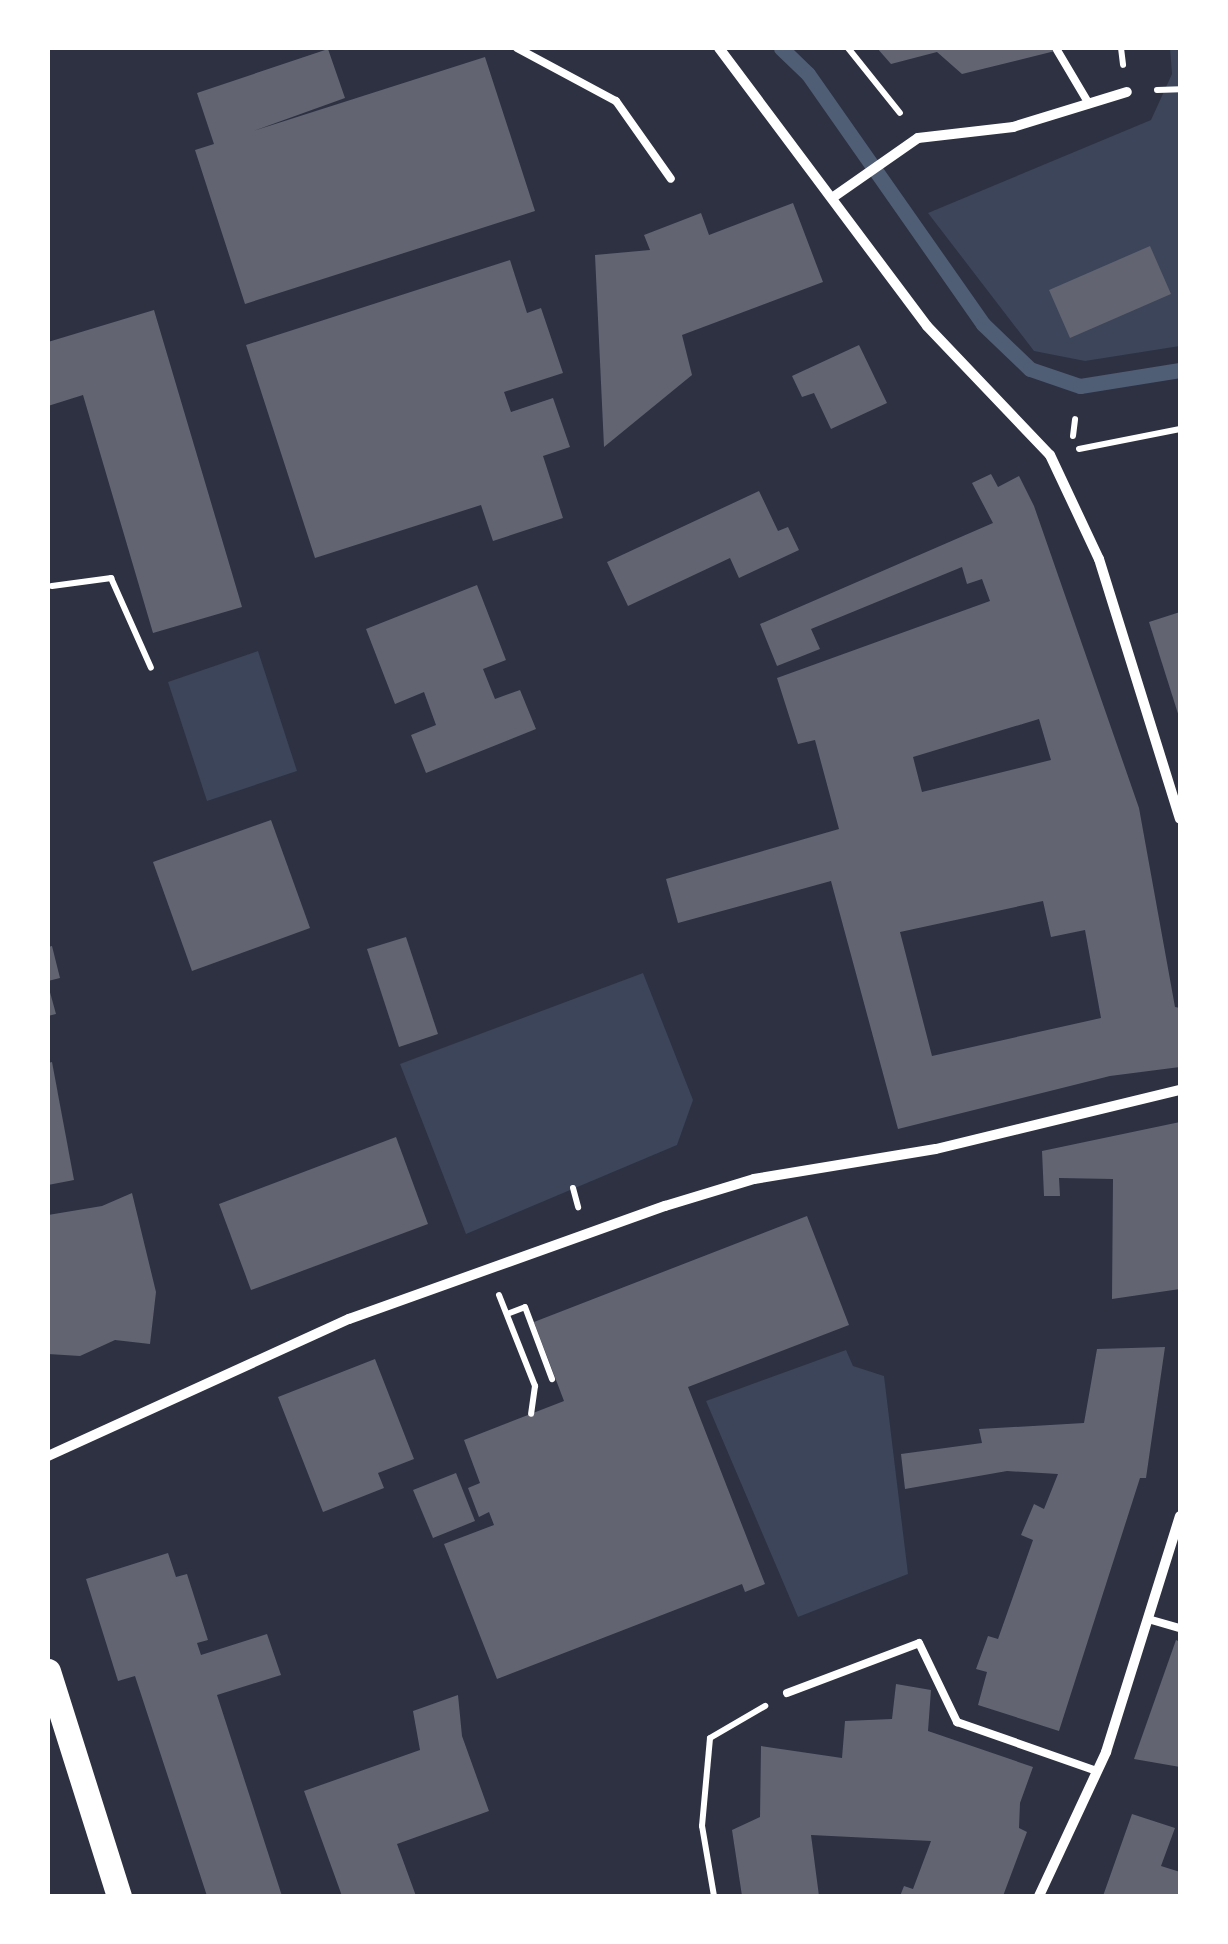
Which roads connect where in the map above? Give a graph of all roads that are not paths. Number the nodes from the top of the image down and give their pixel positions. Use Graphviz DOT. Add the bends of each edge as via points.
graph roads {
  1 [pos="517,48"];
  2 [pos="719,48"];
  3 [pos="1058,50"];
  4 [pos="1127,92"];
  5 [pos="1089,104"];
  6 [pos="672,180"];
  7 [pos="832,198"];
  8 [pos="1180,819"];
  9 [pos="1180,1090"];
  10 [pos="48,1456"];
  11 [pos="1180,1516"];
  12 [pos="1148,1619"];
  13 [pos="1180,1628"];
  14 [pos="48,1671"];
  15 [pos="787,1693"];
  16 [pos="1097,1771"];
  17 [pos="119,1896"];
  18 [pos="1039,1896"];
  1 -- 6 [label="lane" via="616,101"];
  2 -- 7 [label="street"];
  3 -- 5 [label="lane"];
  4 -- 5 [label="street"];
  5 -- 7 [label="street" via="1013,127 918,138"];
  7 -- 8 [label="street" via="927,326 1057,468 1099,559"];
  9 -- 10 [label="street" via="936,1148 754,1180 349,1319"];
  11 -- 12 [label="street"];
  12 -- 13 [label="lane"];
  12 -- 16 [label="street"];
  14 -- 17 [label="main road"];
  15 -- 16 [label="lane" via="919,1642 957,1722"];
  16 -- 18 [label="street"];
}
